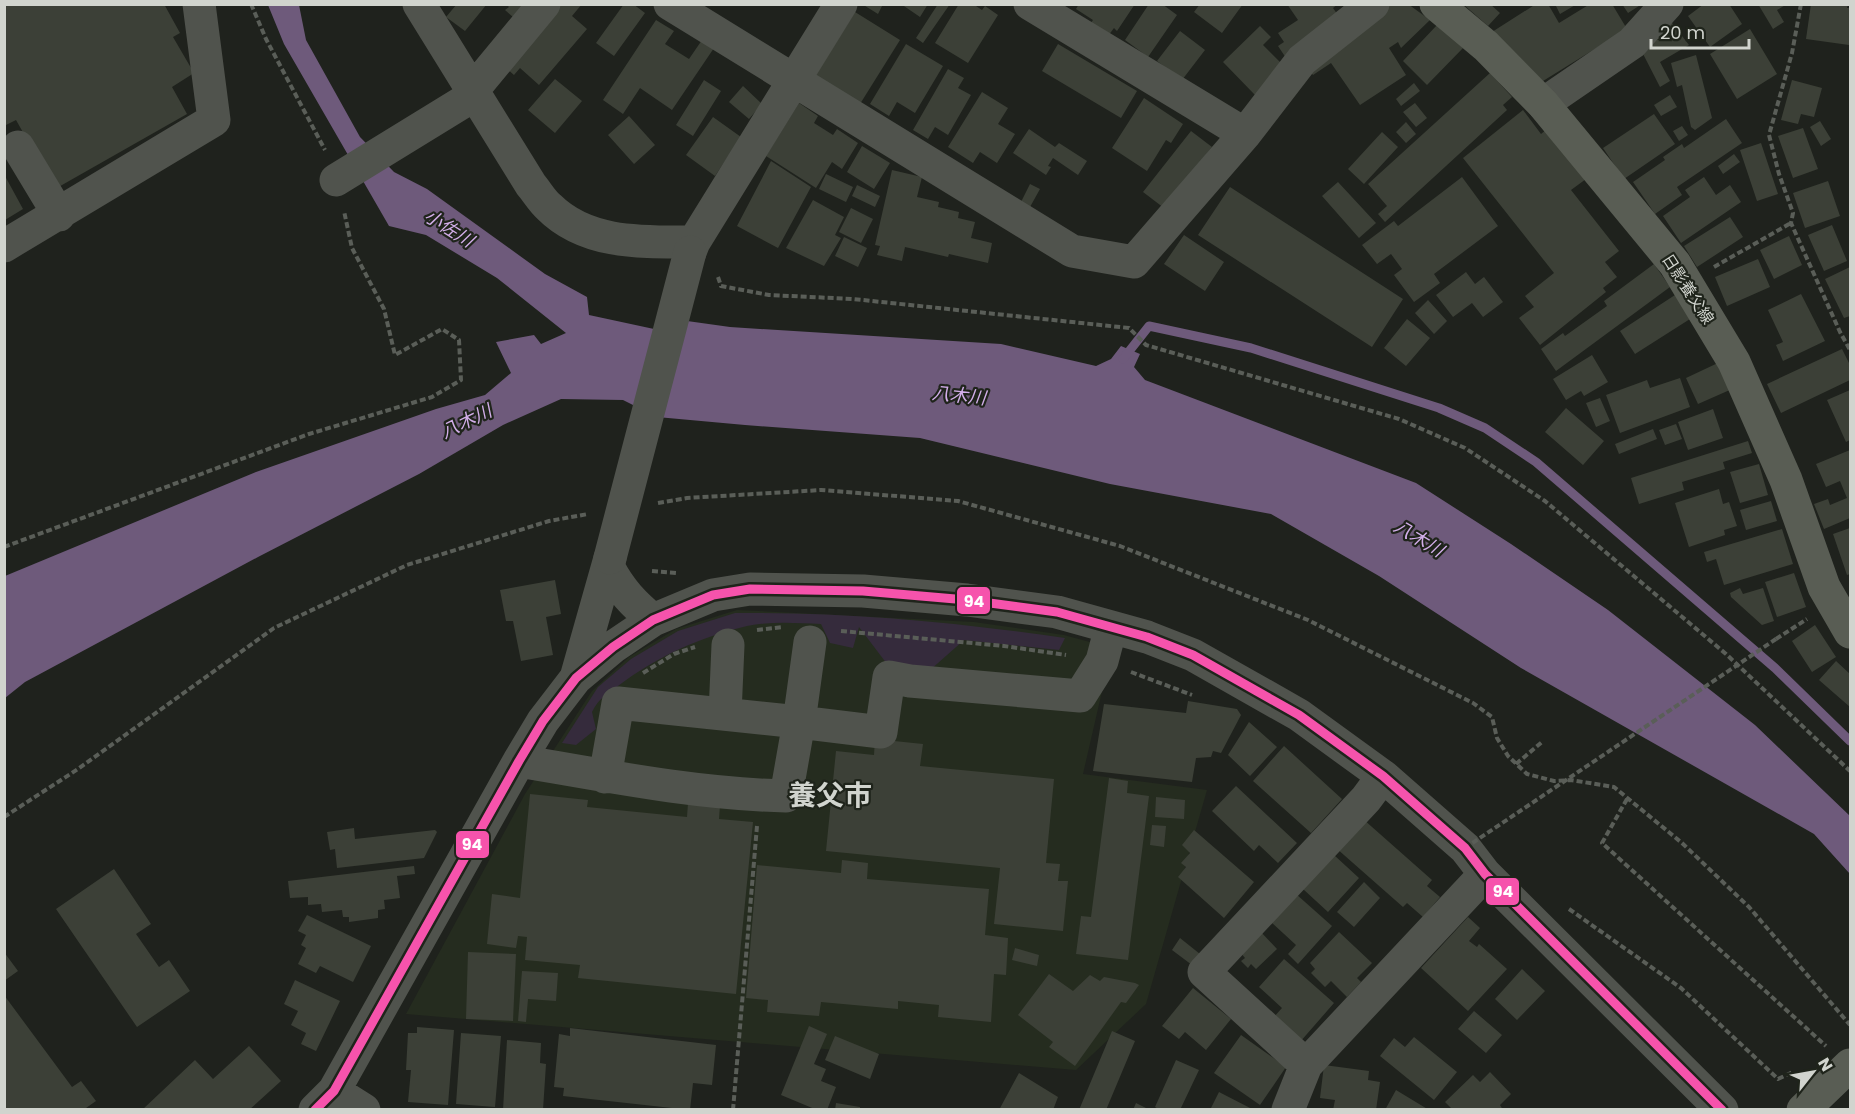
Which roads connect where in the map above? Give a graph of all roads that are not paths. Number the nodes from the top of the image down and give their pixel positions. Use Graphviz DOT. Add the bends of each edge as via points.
graph roads {
  1 [pos="199,4"];
  2 [pos="419,4"];
  3 [pos="544,4"];
  4 [pos="670,4"];
  5 [pos="841,4"];
  6 [pos="1030,4"];
  7 [pos="1374,4"];
  8 [pos="1436,4"];
  9 [pos="1667,4"];
  10 [pos="794,81"];
  11 [pos="468,96"];
  12 [pos="1543,104"];
  13 [pos="1245,134"];
  14 [pos="18,147"];
  15 [pos="336,180"];
  16 [pos="59,215"];
  17 [pos="4,246"];
  18 [pos="692,247"];
  19 [pos="610,563"];
  20 [pos="1841,599"];
  21 [pos="652,620"];
  22 [pos="1111,627"];
  23 [pos="1851,632"];
  24 [pos="810,642"];
  25 [pos="728,645"];
  26 [pos="576,678"];
  27 [pos="724,714"];
  28 [pos="799,722"];
  29 [pos="519,760"];
  30 [pos="1383,776"];
  31 [pos="605,777"];
  32 [pos="1475,859"];
  33 [pos="1838,1056"];
  34 [pos="1306,1065"];
  35 [pos="325,1100"];
  36 [pos="364,1110"];
  37 [pos="1288,1110"];
  38 [pos="1722,1110"];
  39 [pos="1803,1110"];
  1 -- 16 [label="street" via="214,120"];
  2 -- 11 [label="street"];
  3 -- 11 [label="street"];
  4 -- 10 [label="street"];
  5 -- 10 [label="street"];
  6 -- 13 [label="street"];
  7 -- 13 [label="street" via="1302,60"];
  8 -- 12 [label="main road, 日影養父線" via="1486,46"];
  9 -- 12 [label="street" via="1632,43"];
  10 -- 13 [label="street" via="1072,251 1134,262"];
  10 -- 18 [label="street"];
  11 -- 15 [label="street"];
  11 -- 18 [label="street" via="549,207 574,225 627,241"];
  12 -- 20 [label="main road, 日影養父線" via="1675,264 1734,362 1786,480 1824,587"];
  14 -- 16 [label="street"];
  16 -- 17 [label="street"];
  18 -- 19 [label="street, bridge"];
  19 -- 21 [label="street" via="615,581"];
  19 -- 26 [label="street"];
  20 -- 23 [label="main road, 日影養父線"];
  21 -- 22 [label="street" via="713,595 750,589 863,591 967,600 1057,612"];
  21 -- 26 [label="street"];
  22 -- 28 [label="street" via="1102,661 1080,696 889,677 881,732"];
  22 -- 30 [label="street" via="1193,655 1299,715"];
  24 -- 28 [label="street"];
  25 -- 27 [label="street"];
  26 -- 29 [label="street"];
  27 -- 28 [label="street"];
  27 -- 31 [label="street" via="618,702"];
  28 -- 31 [label="street" via="786,796"];
  29 -- 31 [label="street"];
  29 -- 35 [label="street"];
  30 -- 32 [label="street"];
  30 -- 34 [label="street" via="1204,972"];
  32 -- 34 [label="street"];
  32 -- 38 [label="street"];
  33 -- 39 [label="main road"];
  34 -- 37 [label="street"];
  35 -- 36 [label="street"];
}
